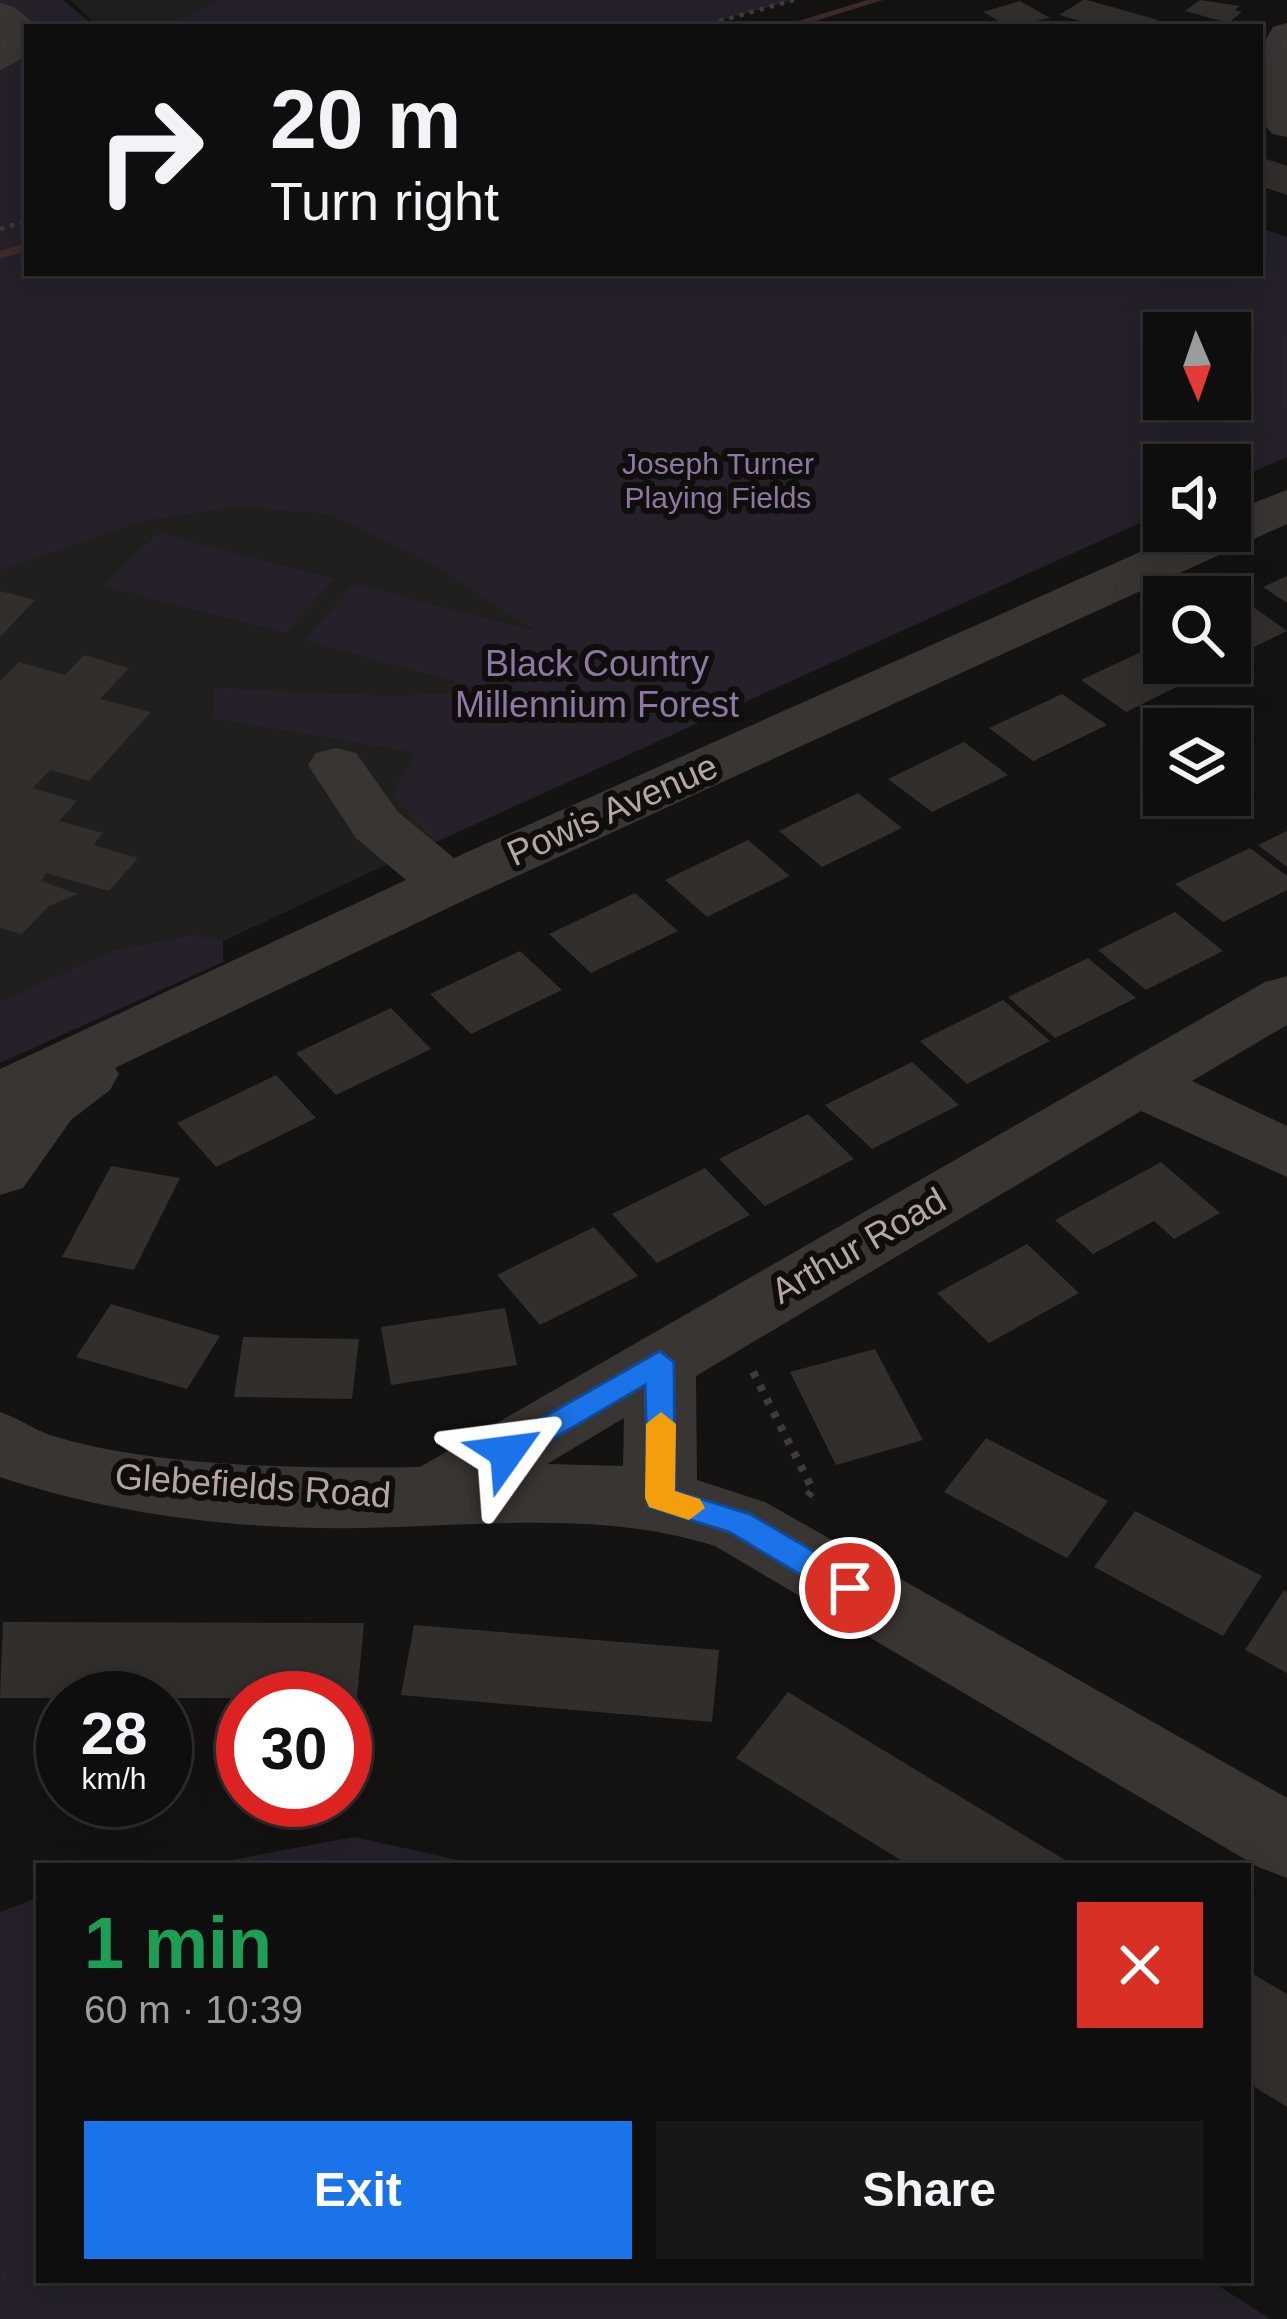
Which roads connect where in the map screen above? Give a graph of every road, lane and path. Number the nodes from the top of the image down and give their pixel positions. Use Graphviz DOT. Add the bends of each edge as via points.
graph roads {
  1 [pos="794,0"];
  2 [pos="0,15"];
  3 [pos="710,24"];
  4 [pos="1287,35"];
  5 [pos="24,36"];
  6 [pos="24,40"];
  7 [pos="0,58"];
  8 [pos="1272,105"];
  9 [pos="1287,505"];
  10 [pos="1251,521"];
  11 [pos="1183,552"];
  12 [pos="336,765"];
  13 [pos="448,884"];
  14 [pos="1287,997"];
  15 [pos="157,1021"];
  16 [pos="1136,1082"];
  17 [pos="0,1096"];
  18 [pos="1287,1153"];
  19 [pos="0,1171"];
  20 [pos="725,1324"];
  21 [pos="660,1362"];
  22 [pos="0,1441"];
  23 [pos="430,1497"];
  24 [pos="660,1498"];
  25 [pos="770,1542"];
  26 [pos="1287,1841"];
  1 -- 3 [label="path"];
  2 -- 5 [label="street"];
  4 -- 8 [label="street"];
  6 -- 7 [label="street"];
  9 -- 10 [label="street, Powis Avenue"];
  11 -- 13 [label="street, Powis Avenue"];
  12 -- 13 [label="street" via="377,825"];
  13 -- 15 [label="street, Powis Avenue"];
  14 -- 16 [label="street, Arthur Road"];
  15 -- 17 [label="street, Powis Avenue"];
  15 -- 19 [label="street" via="48,1104"];
  16 -- 18 [label="street"];
  16 -- 20 [label="street, Arthur Road"];
  20 -- 21 [label="street, Arthur Road"];
  20 -- 25 [label="path" via="813,1490"];
  21 -- 23 [label="street, Arthur Road"];
  21 -- 24 [label="street"];
  22 -- 23 [label="street, Glebefields Road" via="50,1464 149,1484"];
  23 -- 24 [label="street, Glebefields Road"];
  24 -- 25 [label="street, Glebefields Road" via="739,1523"];
  25 -- 26 [label="street, Glebefields Road"];
}
